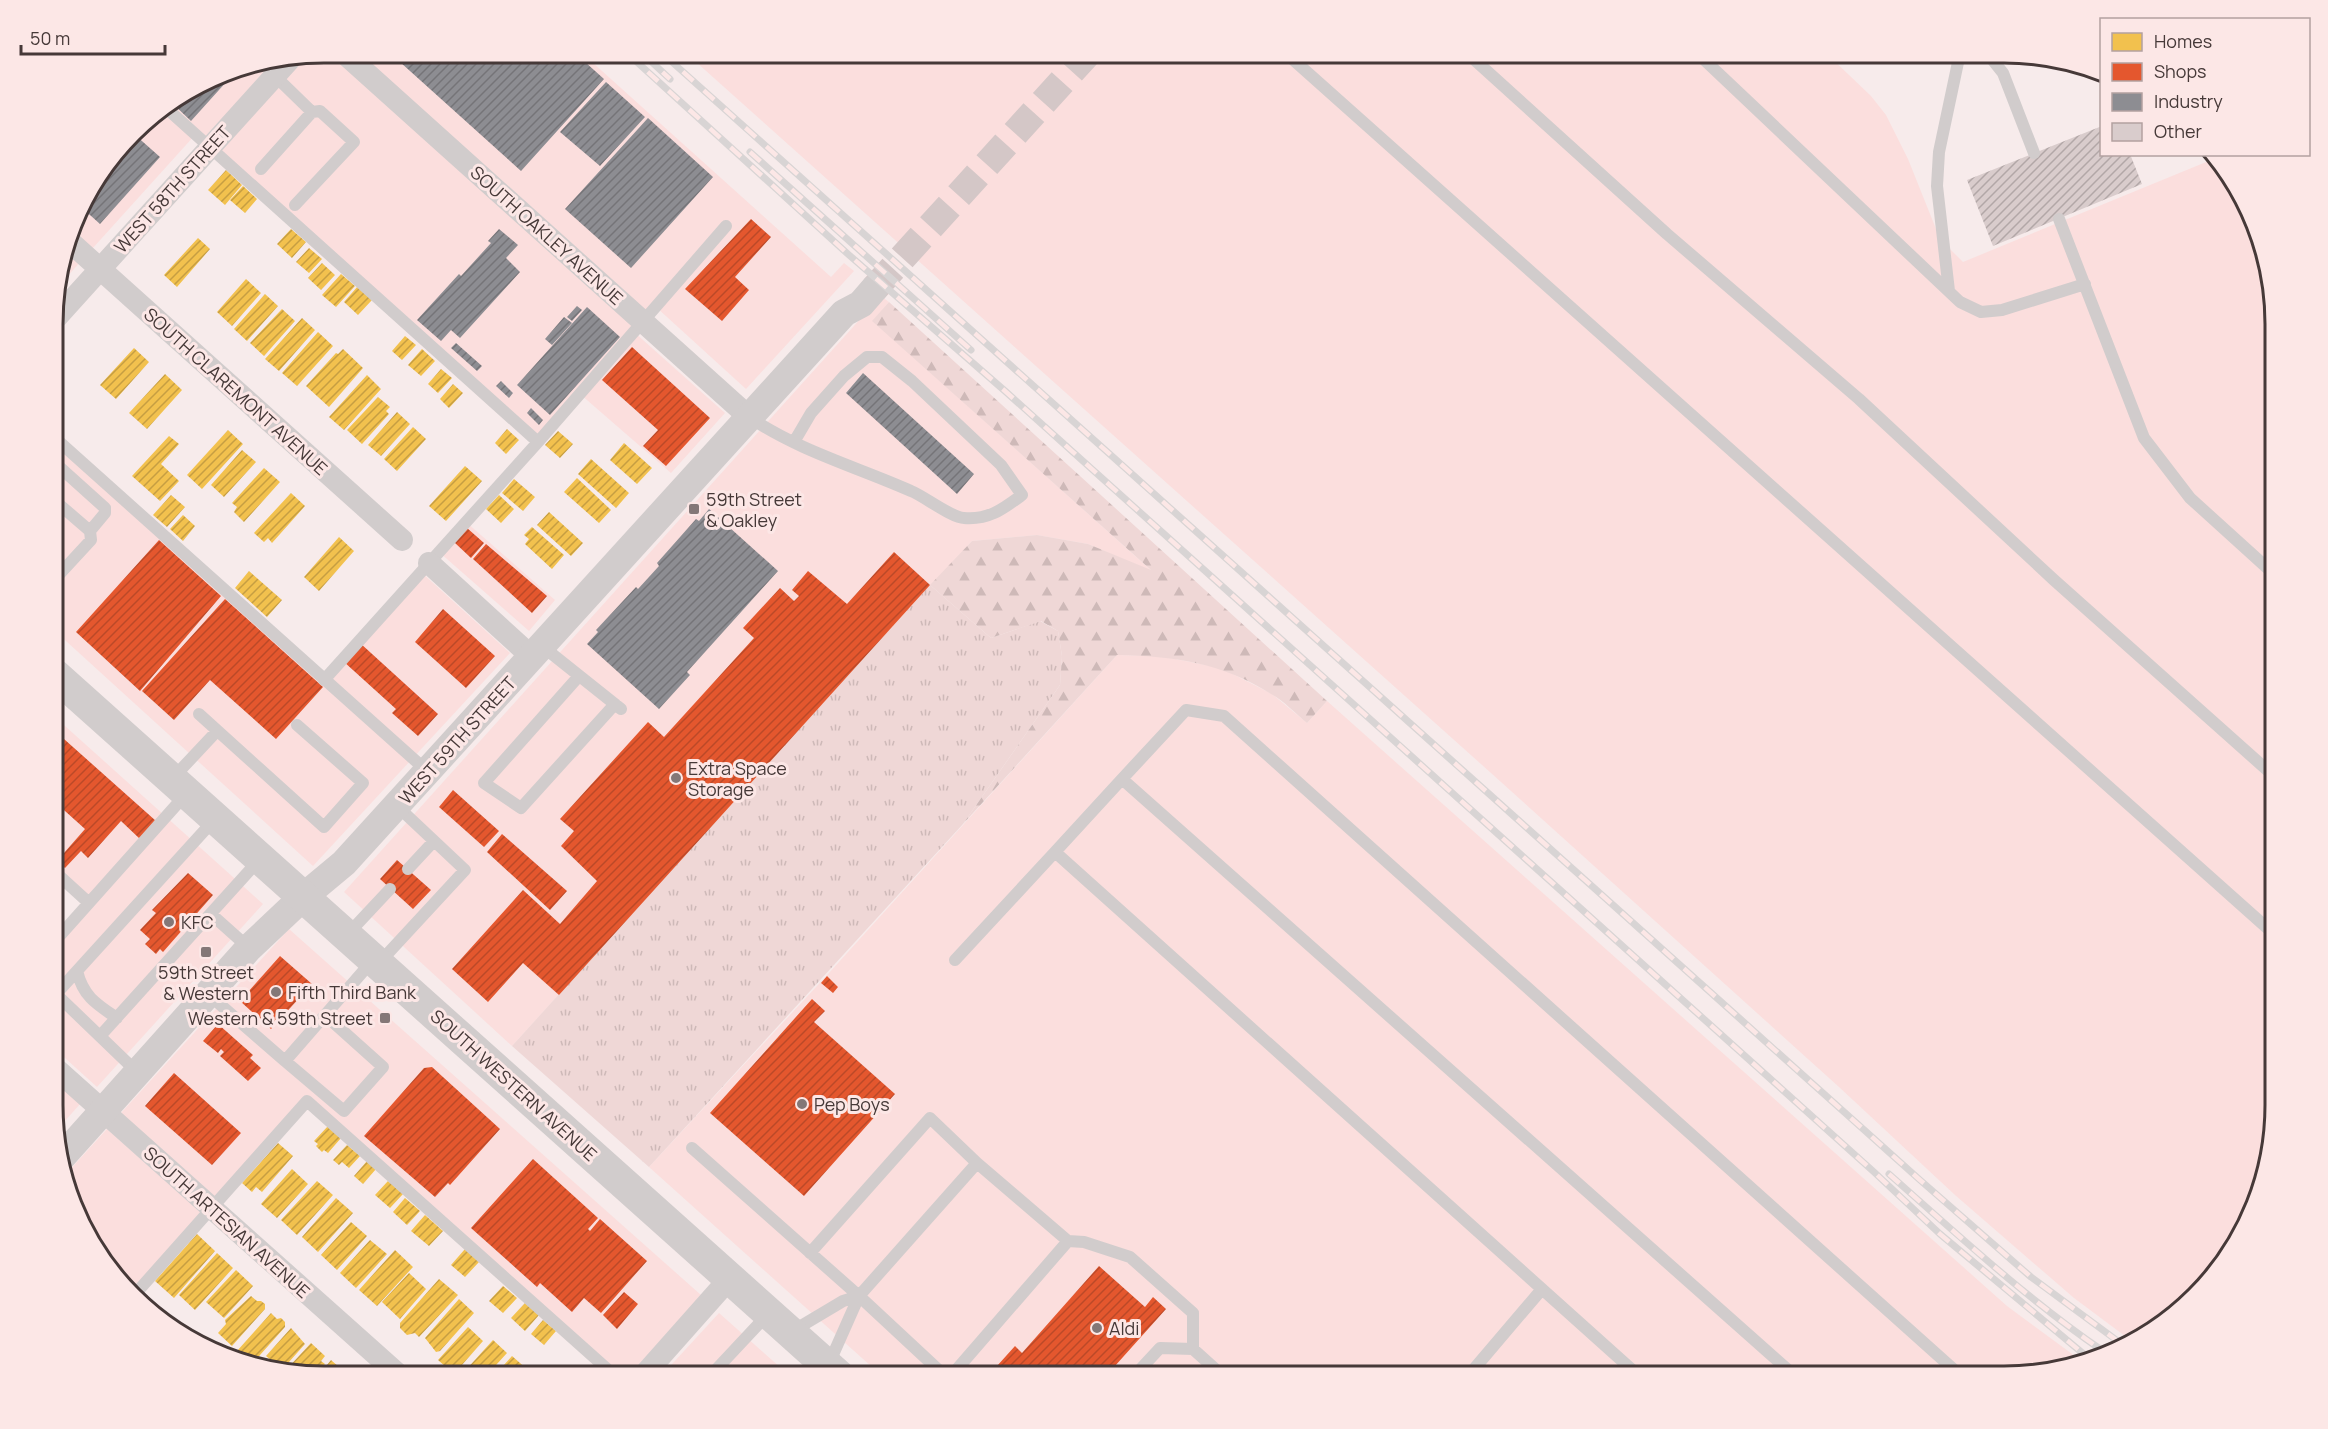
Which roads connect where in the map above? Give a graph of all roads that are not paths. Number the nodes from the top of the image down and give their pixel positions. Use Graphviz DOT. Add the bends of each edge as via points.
graph roads {
  1 [pos="356,63"];
  2 [pos="1299,63"];
  3 [pos="1479,63"];
  4 [pos="1709,63"];
  5 [pos="1958,63"];
  6 [pos="1995,63"];
  7 [pos="283,67"];
  8 [pos="312,112"];
  9 [pos="171,113"];
  10 [pos="209,147"];
  11 [pos="2034,153"];
  12 [pos="261,169"];
  13 [pos="295,205"];
  14 [pos="2059,219"];
  15 [pos="726,226"];
  16 [pos="75,246"];
  17 [pos="100,268"];
  18 [pos="2085,284"];
  19 [pos="869,285"];
  20 [pos="1949,291"];
  21 [pos="64,309"];
  22 [pos="643,321"];
  23 [pos="749,417"];
  24 [pos="538,441"];
  25 [pos="794,442"];
  26 [pos="63,445"];
  27 [pos="63,470"];
  28 [pos="63,508"];
  29 [pos="90,531"];
  30 [pos="402,540"];
  31 [pos="429,563"];
  32 [pos="2265,566"];
  33 [pos="63,570"];
  34 [pos="537,652"];
  35 [pos="579,676"];
  36 [pos="324,680"];
  37 [pos="63,682"];
  38 [pos="199,714"];
  39 [pos="297,725"];
  40 [pos="217,731"];
  41 [pos="2265,768"];
  42 [pos="428,772"];
  43 [pos="1122,779"];
  44 [pos="179,787"];
  45 [pos="397,806"];
  46 [pos="215,819"];
  47 [pos="434,841"];
  48 [pos="1055,852"];
  49 [pos="259,859"];
  50 [pos="408,869"];
  51 [pos="63,879"];
  52 [pos="390,889"];
  53 [pos="303,898"];
  54 [pos="89,903"];
  55 [pos="211,914"];
  56 [pos="2265,925"];
  57 [pos="63,933"];
  58 [pos="346,936"];
  59 [pos="249,948"];
  60 [pos="955,960"];
  61 [pos="375,962"];
  62 [pos="77,971"];
  63 [pos="63,986"];
  64 [pos="208,994"];
  65 [pos="63,1000"];
  66 [pos="325,1015"];
  67 [pos="117,1018"];
  68 [pos="101,1035"];
  69 [pos="285,1060"];
  70 [pos="137,1072"];
  71 [pos="63,1075"];
  72 [pos="103,1111"];
  73 [pos="692,1148"];
  74 [pos="67,1151"];
  75 [pos="977,1164"];
  76 [pos="212,1208"];
  77 [pos="1068,1241"];
  78 [pos="810,1252"];
  79 [pos="730,1278"];
  80 [pos="1542,1289"];
  81 [pos="139,1290"];
  82 [pos="859,1296"];
  83 [pos="780,1323"];
  84 [pos="1192,1349"];
  85 [pos="389,1366"];
  86 [pos="604,1366"];
  87 [pos="652,1366"];
  88 [pos="723,1366"];
  89 [pos="827,1366"];
  90 [pos="835,1366"];
  91 [pos="934,1366"];
  92 [pos="960,1366"];
  93 [pos="1143,1366"];
  94 [pos="1212,1366"];
  95 [pos="1477,1366"];
  96 [pos="1628,1366"];
  97 [pos="1784,1366"];
  98 [pos="1950,1366"];
  1 -- 22 [label="street, SOUTH OAKLEY AVENUE"];
  2 -- 56 [label="lane"];
  3 -- 41 [label="lane" via="1658,226 1859,399"];
  4 -- 20 [label="lane"];
  5 -- 20 [label="lane" via="1939,152 1937,186"];
  6 -- 11 [label="lane" via="2003,73"];
  7 -- 8 [label="lane"];
  7 -- 10 [label="street, WEST 58TH STREET"];
  8 -- 12 [label="lane"];
  8 -- 13 [label="lane" via="320,111 354,142"];
  9 -- 10 [label="lane"];
  10 -- 17 [label="street, WEST 58TH STREET"];
  10 -- 24 [label="lane"];
  14 -- 18 [label="lane"];
  15 -- 22 [label="lane"];
  16 -- 17 [label="street, SOUTH CLAREMONT AVENUE"];
  17 -- 21 [label="street, WEST 58TH STREET"];
  17 -- 30 [label="street, SOUTH CLAREMONT AVENUE"];
  18 -- 20 [label="lane" via="2002,310 1981,312 1960,302"];
  18 -- 32 [label="lane" via="2144,438 2190,498"];
  19 -- 23 [label="street, WEST 59TH STREET" via="861,304 844,313"];
  22 -- 23 [label="street, SOUTH OAKLEY AVENUE"];
  22 -- 24 [label="lane"];
  23 -- 25 [label="lane"];
  23 -- 34 [label="street, WEST 59TH STREET"];
  24 -- 31 [label="lane"];
  25 -- 25 [label="lane" via="913,491 962,519 996,514 1022,495 1001,465 882,357 867,357 844,376 811,413"];
  26 -- 36 [label="lane"];
  27 -- 29 [label="lane" via="105,508"];
  28 -- 29 [label="lane"];
  29 -- 33 [label="lane" via="91,540"];
  31 -- 34 [label="street"];
  31 -- 36 [label="lane"];
  34 -- 35 [label="lane"];
  34 -- 42 [label="street, WEST 59TH STREET"];
  35 -- 35 [label="lane" via="484,783 520,808 618,707"];
  36 -- 42 [label="lane"];
  37 -- 44 [label="main road, SOUTH WESTERN AVENUE"];
  38 -- 40 [label="lane"];
  39 -- 40 [label="lane" via="363,783 324,827"];
  40 -- 44 [label="lane"];
  42 -- 45 [label="street, WEST 59TH STREET"];
  43 -- 48 [label="lane"];
  43 -- 97 [label="lane"];
  43 -- 98 [label="lane" via="1186,710 1224,716"];
  44 -- 46 [label="main road, SOUTH WESTERN AVENUE"];
  44 -- 54 [label="lane"];
  45 -- 47 [label="lane"];
  45 -- 53 [label="street, WEST 59TH STREET"];
  46 -- 49 [label="main road, SOUTH WESTERN AVENUE"];
  46 -- 62 [label="lane"];
  47 -- 50 [label="lane"];
  47 -- 61 [label="lane" via="465,870"];
  48 -- 60 [label="lane"];
  48 -- 80 [label="lane"];
  49 -- 53 [label="main road, SOUTH WESTERN AVENUE"];
  49 -- 55 [label="lane"];
  51 -- 54 [label="lane"];
  52 -- 58 [label="lane"];
  53 -- 58 [label="main road, SOUTH WESTERN AVENUE"];
  53 -- 59 [label="street, WEST 59TH STREET"];
  54 -- 57 [label="lane"];
  55 -- 59 [label="lane"];
  55 -- 67 [label="lane"];
  58 -- 61 [label="main road, SOUTH WESTERN AVENUE"];
  59 -- 64 [label="street, WEST 59TH STREET"];
  61 -- 66 [label="lane"];
  61 -- 79 [label="main road, SOUTH WESTERN AVENUE"];
  62 -- 63 [label="lane"];
  62 -- 67 [label="lane" via="88,996"];
  64 -- 69 [label="lane"];
  64 -- 70 [label="street, WEST 59TH STREET"];
  65 -- 68 [label="lane"];
  66 -- 69 [label="lane"];
  66 -- 69 [label="lane" via="383,1066 344,1111"];
  67 -- 68 [label="lane"];
  68 -- 70 [label="lane"];
  70 -- 72 [label="street, WEST 59TH STREET"];
  71 -- 72 [label="street, SOUTH ARTESIAN AVENUE"];
  72 -- 74 [label="street, WEST 59TH STREET"];
  72 -- 76 [label="street, SOUTH ARTESIAN AVENUE"];
  73 -- 78 [label="lane"];
  75 -- 77 [label="lane"];
  75 -- 78 [label="lane" via="930,1119"];
  75 -- 82 [label="lane"];
  76 -- 81 [label="lane"];
  76 -- 85 [label="street, SOUTH ARTESIAN AVENUE"];
  76 -- 86 [label="lane" via="307,1101"];
  77 -- 84 [label="lane" via="1084,1242 1130,1257 1194,1313"];
  77 -- 92 [label="lane"];
  78 -- 82 [label="lane"];
  79 -- 83 [label="main road, SOUTH WESTERN AVENUE"];
  79 -- 87 [label="street"];
  80 -- 95 [label="lane"];
  80 -- 96 [label="lane"];
  82 -- 83 [label="lane"];
  82 -- 90 [label="lane"];
  82 -- 91 [label="lane"];
  83 -- 88 [label="lane"];
  83 -- 89 [label="main road, SOUTH WESTERN AVENUE"];
  84 -- 93 [label="lane" via="1160,1348"];
  84 -- 94 [label="lane"];
}
